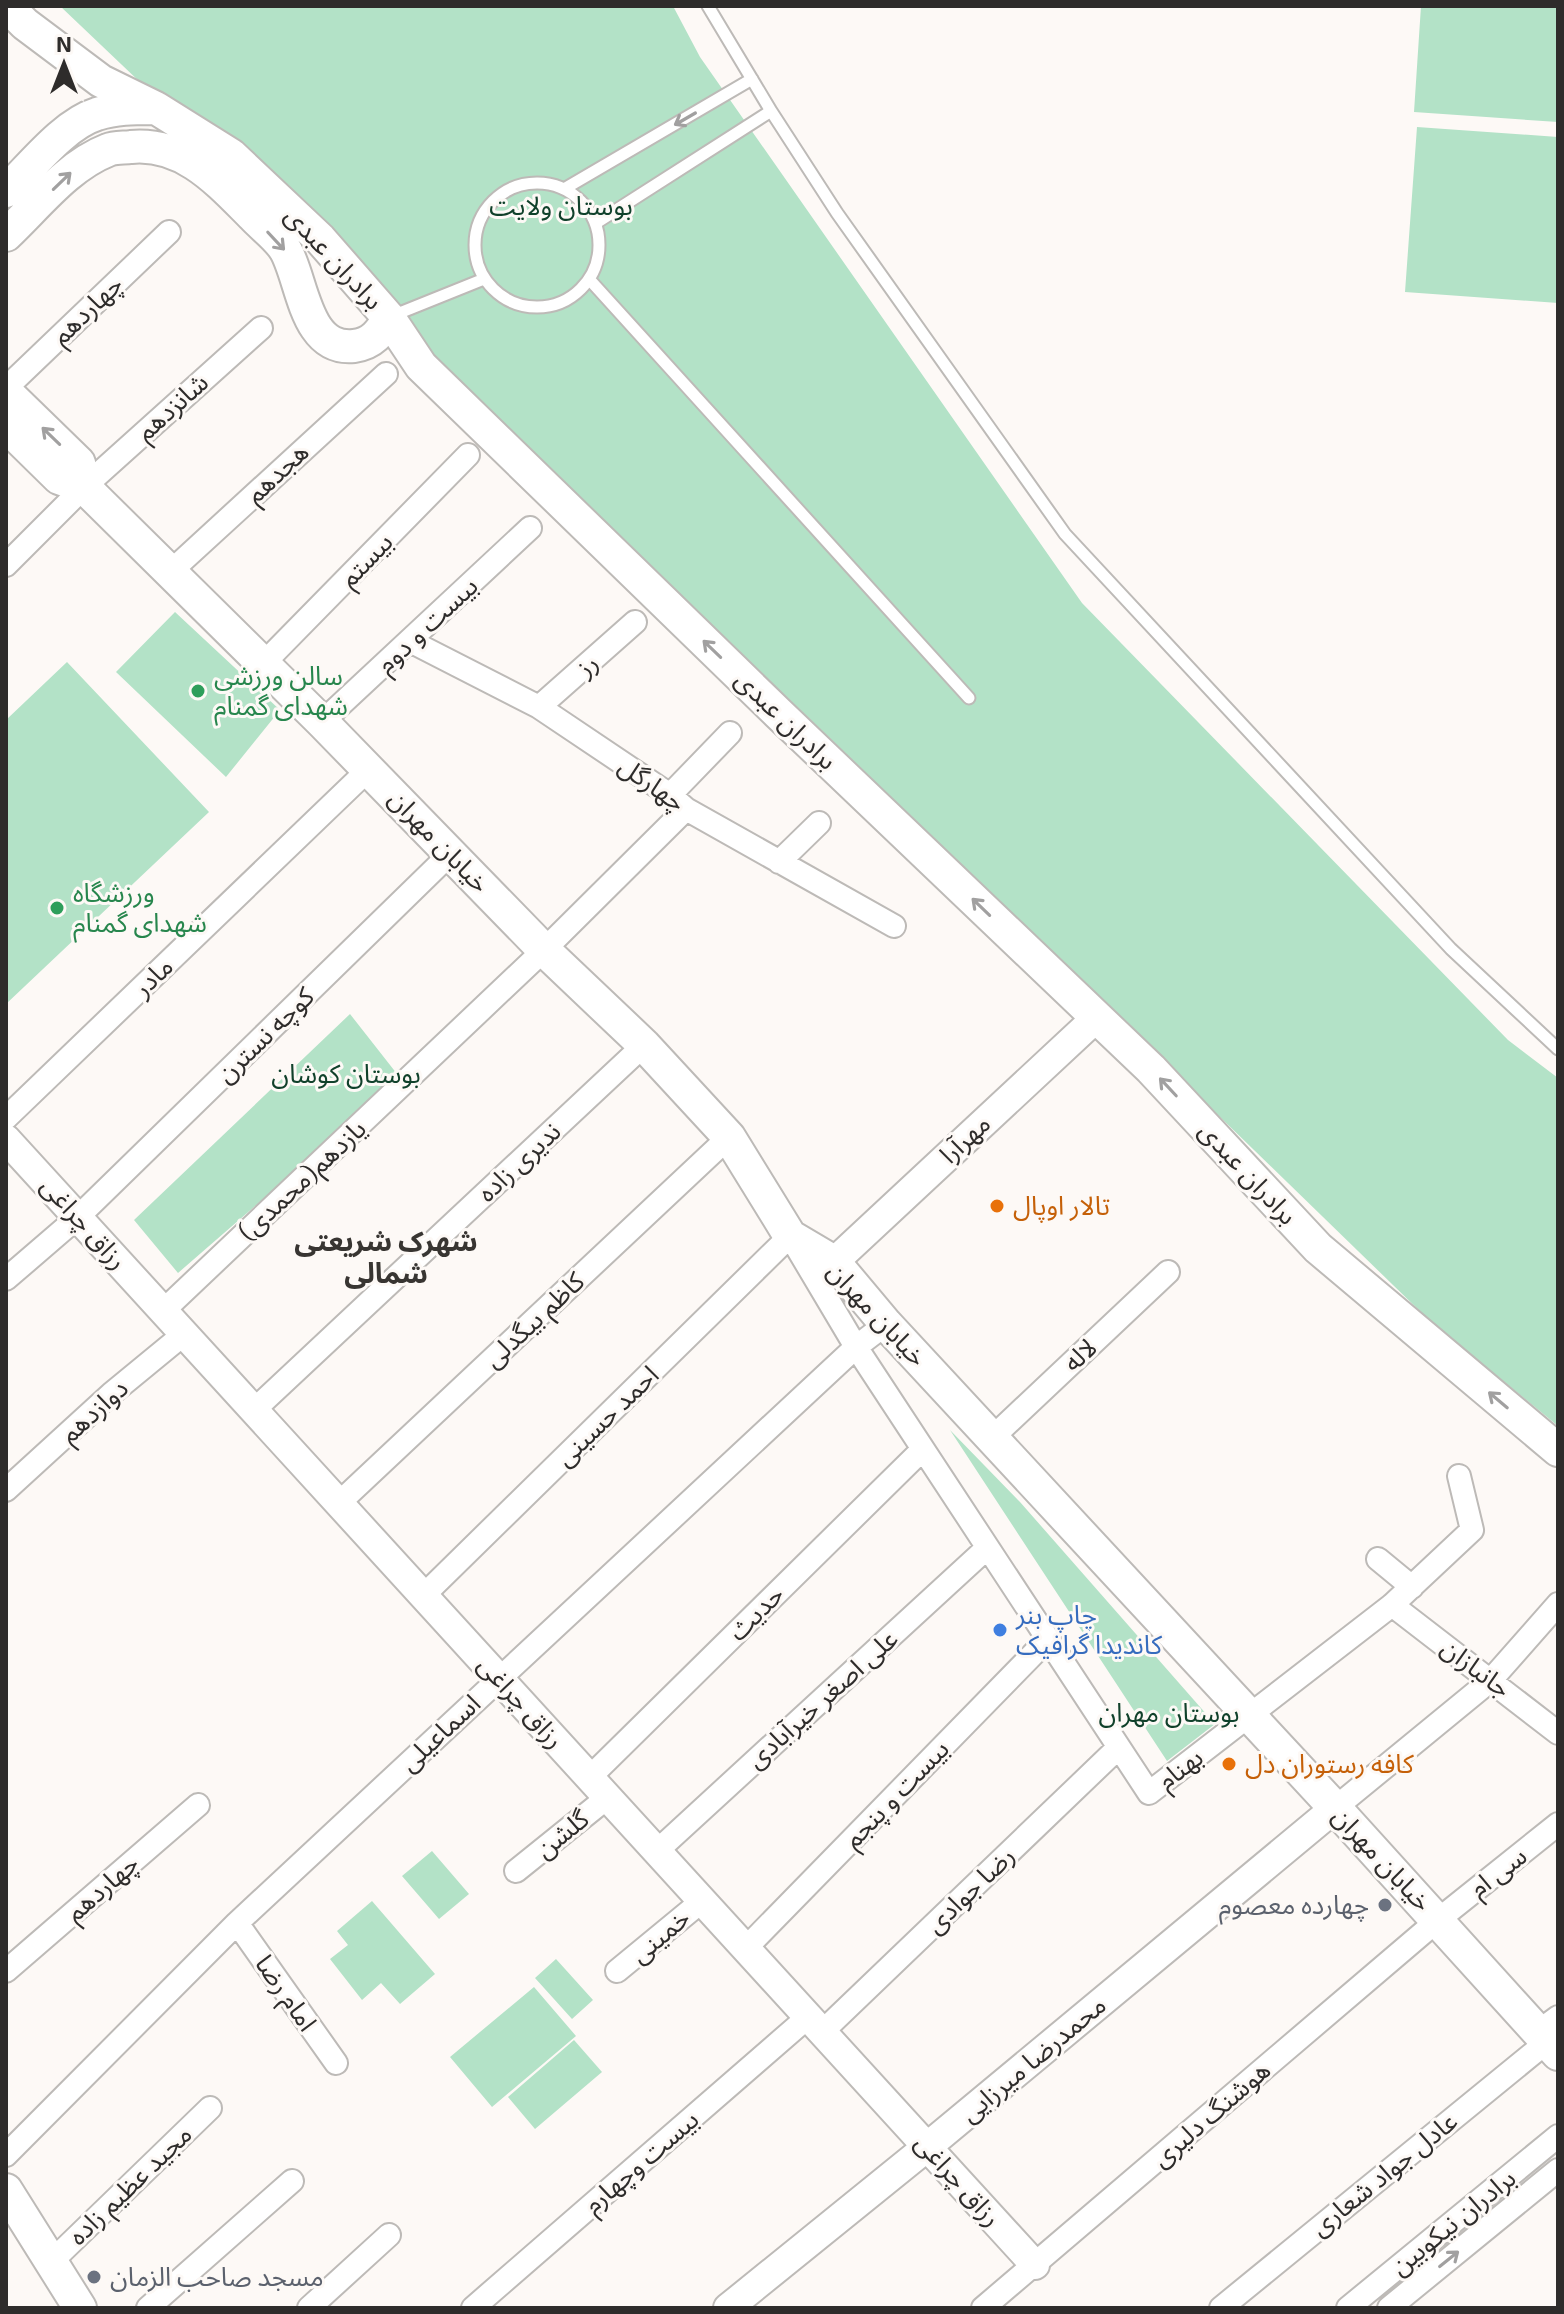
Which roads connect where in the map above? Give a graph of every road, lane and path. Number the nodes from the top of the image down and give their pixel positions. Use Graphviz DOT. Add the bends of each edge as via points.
graph roads {
  1 [pos="7,6"];
  2 [pos="708,6"];
  3 [pos="752,79"];
  4 [pos="156,108"];
  5 [pos="771,111"];
  6 [pos="564,189"];
  7 [pos="6,191"];
  8 [pos="596,223"];
  9 [pos="169,232"];
  10 [pos="6,235"];
  11 [pos="484,279"];
  12 [pos="589,279"];
  13 [pos="389,318"];
  14 [pos="261,328"];
  15 [pos="386,374"];
  16 [pos="6,390"];
  17 [pos="6,426"];
  18 [pos="468,455"];
  19 [pos="84,487"];
  20 [pos="530,528"];
  21 [pos="6,565"];
  22 [pos="169,573"];
  23 [pos="635,622"];
  24 [pos="410,641"];
  25 [pos="263,664"];
  26 [pos="969,698"];
  27 [pos="539,707"];
  28 [pos="322,722"];
  29 [pos="730,733"];
  30 [pos="369,769"];
  31 [pos="678,802"];
  32 [pos="819,823"];
  33 [pos="451,853"];
  34 [pos="779,862"];
  35 [pos="894,926"];
  36 [pos="544,950"];
  37 [pos="1096,1018"];
  38 [pos="644,1045"];
  39 [pos="1558,1049"];
  40 [pos="6,1118"];
  41 [pos="729,1137"];
  42 [pos="6,1139"];
  43 [pos="78,1217"];
  44 [pos="790,1236"];
  45 [pos="834,1262"];
  46 [pos="1168,1272"];
  47 [pos="6,1279"];
  48 [pos="163,1311"];
  49 [pos="886,1324"];
  50 [pos="184,1334"];
  51 [pos="856,1347"];
  52 [pos="254,1410"];
  53 [pos="992,1438"];
  54 [pos="923,1449"];
  55 [pos="1558,1450"];
  56 [pos="1459,1476"];
  57 [pos="6,1490"];
  58 [pos="339,1503"];
  59 [pos="987,1548"];
  60 [pos="1378,1559"];
  61 [pos="1412,1587"];
  62 [pos="424,1595"];
  63 [pos="1392,1605"];
  64 [pos="1554,1617"];
  65 [pos="1047,1640"];
  66 [pos="499,1678"];
  67 [pos="1491,1680"];
  68 [pos="1250,1715"];
  69 [pos="1558,1733"];
  70 [pos="1118,1748"];
  71 [pos="599,1787"];
  72 [pos="198,1805"];
  73 [pos="1335,1808"];
  74 [pos="1558,1824"];
  75 [pos="657,1851"];
  76 [pos="516,1871"];
  77 [pos="702,1901"];
  78 [pos="1438,1920"];
  79 [pos="237,1923"];
  80 [pos="746,1948"];
  81 [pos="6,1971"];
  82 [pos="617,1971"];
  83 [pos="815,2024"];
  84 [pos="1551,2036"];
  85 [pos="336,2063"];
  86 [pos="210,2108"];
  87 [pos="1558,2136"];
  88 [pos="927,2147"];
  89 [pos="6,2155"];
  90 [pos="1558,2170"];
  91 [pos="292,2181"];
  92 [pos="6,2190"];
  93 [pos="389,2235"];
  94 [pos="51,2262"];
  95 [pos="1035,2265"];
  96 [pos="80,2308"];
  97 [pos="148,2308"];
  98 [pos="309,2308"];
  99 [pos="473,2308"];
  100 [pos="728,2308"];
  101 [pos="983,2308"];
  102 [pos="1221,2308"];
  103 [pos="1348,2308"];
  104 [pos="1389,2308"];
  1 -- 4 [label="main road, برادران عبدی" via="101,81"];
  2 -- 3 [label="lane"];
  3 -- 5 [label="lane"];
  3 -- 6 [label="lane, one-way"];
  4 -- 7 [label="main road" via="95,114 72,127"];
  4 -- 13 [label="main road, برادران عبدی" via="231,155 320,239"];
  5 -- 8 [label="lane"];
  5 -- 39 [label="lane" via="837,213 1065,534 1451,949"];
  6 -- 8 [label="lane" via="581,201"];
  6 -- 11 [label="lane" via="524,184 490,204 474,241"];
  8 -- 12 [label="lane" via="598,260"];
  9 -- 16 [label="street, چهاردهم"];
  10 -- 13 [label="main road, one-way" via="81,163 111,149 144,146 175,152 212,174 285,249 324,339 342,347 363,345"];
  11 -- 12 [label="lane" via="515,304 536,307 557,304"];
  11 -- 13 [label="lane"];
  12 -- 26 [label="lane"];
  37 -- 13 [label="main road, برادران عبدی, one-way" via="421,366"];
  14 -- 19 [label="street, شانزدهم"];
  15 -- 22 [label="street, هجدهم"];
  19 -- 16 [label="main road, one-way" via="79,463"];
  17 -- 19 [label="main road" via="59,478"];
  18 -- 25 [label="street, بیستم"];
  19 -- 21 [label="street, شانزدهم"];
  19 -- 22 [label="main road, خیابان مهران"];
  20 -- 24 [label="street, بیست و دوم"];
  22 -- 25 [label="main road, خیابان مهران"];
  23 -- 27 [label="street, رز"];
  24 -- 27 [label="street, چهارگل"];
  24 -- 28 [label="street, بیست و دوم"];
  25 -- 28 [label="main road, خیابان مهران"];
  27 -- 31 [label="street, چهارگل"];
  28 -- 30 [label="main road, خیابان مهران"];
  29 -- 31 [label="street"];
  30 -- 33 [label="main road, خیابان مهران"];
  30 -- 40 [label="street, مادر"];
  31 -- 34 [label="street, چهارگل"];
  31 -- 36 [label="street"];
  32 -- 34 [label="street"];
  33 -- 36 [label="main road, خیابان مهران"];
  33 -- 43 [label="street, کوچه نسترن"];
  34 -- 35 [label="street, چهارگل"];
  36 -- 38 [label="main road, خیابان مهران"];
  36 -- 48 [label="street, یازدهم(محمدی)"];
  37 -- 45 [label="street, مهرآرا"];
  55 -- 37 [label="main road, برادران عبدی, one-way" via="1318,1248 1151,1069"];
  38 -- 41 [label="main road, خیابان مهران"];
  38 -- 52 [label="street, ندیری زاده"];
  41 -- 44 [label="main road, خیابان مهران"];
  41 -- 58 [label="street, کاظم بیگدلی"];
  42 -- 43 [label="street, رزاق چراغی"];
  43 -- 47 [label="street, کوچه نسترن"];
  43 -- 48 [label="street, رزاق چراغی"];
  44 -- 45 [label="main road, خیابان مهران"];
  44 -- 51 [label="street"];
  44 -- 62 [label="street, احمد حسینی"];
  45 -- 49 [label="main road, خیابان مهران"];
  46 -- 53 [label="street, لاله"];
  48 -- 50 [label="street, رزاق چراغی"];
  49 -- 51 [label="street, اسماعیلی"];
  49 -- 53 [label="main road, خیابان مهران"];
  50 -- 52 [label="street, رزاق چراغی"];
  50 -- 57 [label="street, دوازدهم"];
  51 -- 54 [label="street"];
  51 -- 66 [label="street, اسماعیلی"];
  52 -- 58 [label="street, رزاق چراغی"];
  53 -- 68 [label="main road, خیابان مهران"];
  54 -- 59 [label="street"];
  54 -- 71 [label="street, حدیث"];
  56 -- 61 [label="street, بهنام" via="1472,1530"];
  58 -- 62 [label="street, رزاق چراغی"];
  59 -- 65 [label="street"];
  59 -- 75 [label="street, علی اصغر خیرآبادی"];
  60 -- 61 [label="street"];
  61 -- 63 [label="street, بهنام"];
  62 -- 66 [label="street, رزاق چراغی"];
  63 -- 67 [label="street, جانبازان"];
  63 -- 68 [label="street, بهنام"];
  64 -- 67 [label="street"];
  65 -- 70 [label="street"];
  65 -- 80 [label="street, بیست و پنجم"];
  66 -- 71 [label="street, رزاق چراغی"];
  66 -- 79 [label="street, اسماعیلی"];
  67 -- 69 [label="street, جانبازان"];
  67 -- 73 [label="street"];
  68 -- 70 [label="street, بهنام" via="1149,1793"];
  68 -- 73 [label="main road, خیابان مهران"];
  70 -- 83 [label="street, رضا جوادی"];
  71 -- 75 [label="street, رزاق چراغی"];
  71 -- 76 [label="street, گلشن"];
  72 -- 81 [label="street, چهاردهم"];
  73 -- 78 [label="main road, خیابان مهران"];
  73 -- 88 [label="street, محمدرضا میرزایی"];
  74 -- 78 [label="street, سی ام"];
  75 -- 77 [label="street, رزاق چراغی"];
  77 -- 80 [label="street, رزاق چراغی"];
  77 -- 82 [label="street, خمینی"];
  78 -- 84 [label="main road, خیابان مهران"];
  78 -- 95 [label="street, هوشنگ دلیری"];
  79 -- 85 [label="street, امام رضا"];
  79 -- 89 [label="street, اسماعیلی"];
  80 -- 83 [label="street, رزاق چراغی"];
  83 -- 88 [label="street, رزاق چراغی"];
  83 -- 99 [label="street, بیست وچهارم"];
  84 -- 102 [label="street, عادل جواد شعاری"];
  86 -- 94 [label="street, مجید عظیم زاده"];
  87 -- 103 [label="street, برادران نیکوبین"];
  88 -- 95 [label="street, رزاق چراغی"];
  88 -- 100 [label="street, محمدرضا میرزایی"];
  104 -- 90 [label="street, برادران نیکوبین, one-way"];
  91 -- 97 [label="street"];
  92 -- 94 [label="main road"];
  93 -- 98 [label="street"];
  94 -- 96 [label="main road"];
  95 -- 101 [label="street, هوشنگ دلیری"];
}
